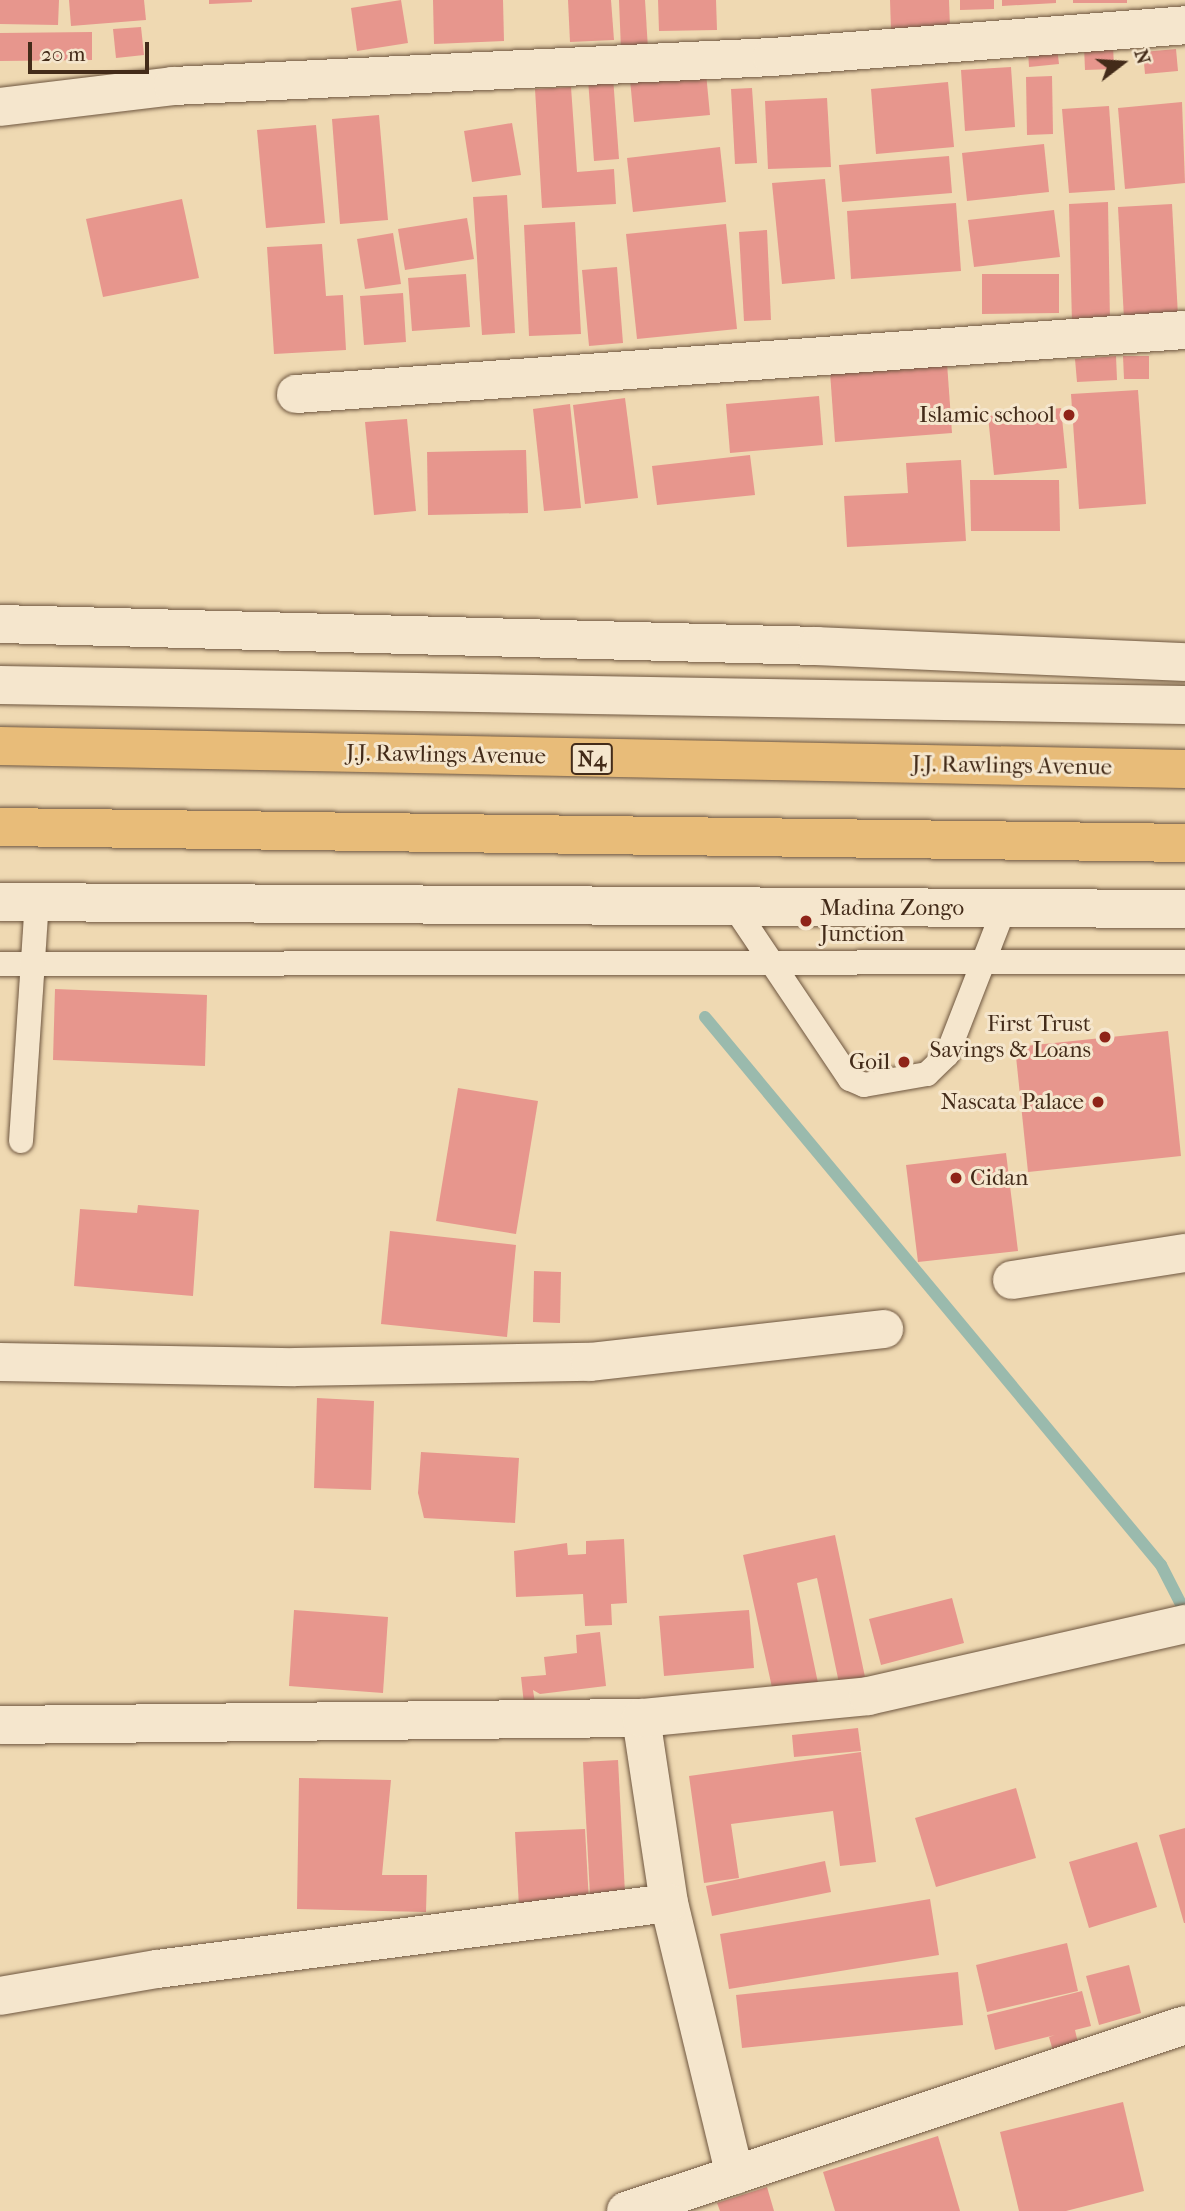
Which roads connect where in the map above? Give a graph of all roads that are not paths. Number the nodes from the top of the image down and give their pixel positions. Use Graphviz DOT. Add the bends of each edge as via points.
graph roads {
  1 [pos="1185,25"];
  2 [pos="0,107"];
  3 [pos="1185,331"];
  4 [pos="296,394"];
  5 [pos="0,624"];
  6 [pos="1185,662"];
  7 [pos="0,685"];
  8 [pos="1185,705"];
  9 [pos="0,746"];
  10 [pos="1185,769"];
  11 [pos="0,827"];
  12 [pos="1185,843"];
  13 [pos="18,902"];
  14 [pos="735,908"];
  15 [pos="1185,909"];
  16 [pos="1003,911"];
  17 [pos="984,962"];
  18 [pos="1185,962"];
  19 [pos="772,963"];
  20 [pos="0,964"];
  21 [pos="33,965"];
  22 [pos="21,1141"];
  23 [pos="1185,1253"];
  24 [pos="1012,1280"];
  25 [pos="884,1329"];
  26 [pos="0,1362"];
  27 [pos="1185,1624"];
  28 [pos="640,1717"];
  29 [pos="0,1725"];
  30 [pos="669,1903"];
  31 [pos="0,1996"];
  32 [pos="1185,2025"];
  33 [pos="735,2175"];
  34 [pos="626,2211"];
  1 -- 2 [label="street" via="772,57 173,86"];
  3 -- 4 [label="street"];
  5 -- 6 [label="street" via="817,646"];
  7 -- 8 [label="street"];
  9 -- 10 [label="highway, J.J. Rawlings Avenue / N4"];
  11 -- 12 [label="highway"];
  13 -- 14 [label="street"];
  13 -- 21 [label="lane"];
  14 -- 16 [label="street"];
  14 -- 19 [label="lane"];
  15 -- 16 [label="street"];
  16 -- 17 [label="lane"];
  17 -- 18 [label="lane"];
  17 -- 19 [label="lane"];
  17 -- 19 [label="lane" via="940,1064 927,1074 864,1085 850,1079"];
  19 -- 21 [label="lane"];
  20 -- 21 [label="lane"];
  21 -- 22 [label="lane"];
  23 -- 24 [label="street"];
  25 -- 26 [label="street" via="590,1362 295,1367"];
  27 -- 28 [label="street" via="868,1696"];
  28 -- 29 [label="street"];
  28 -- 30 [label="street"];
  30 -- 31 [label="street" via="157,1969"];
  30 -- 33 [label="street"];
  32 -- 33 [label="street"];
  33 -- 34 [label="street"];
}
